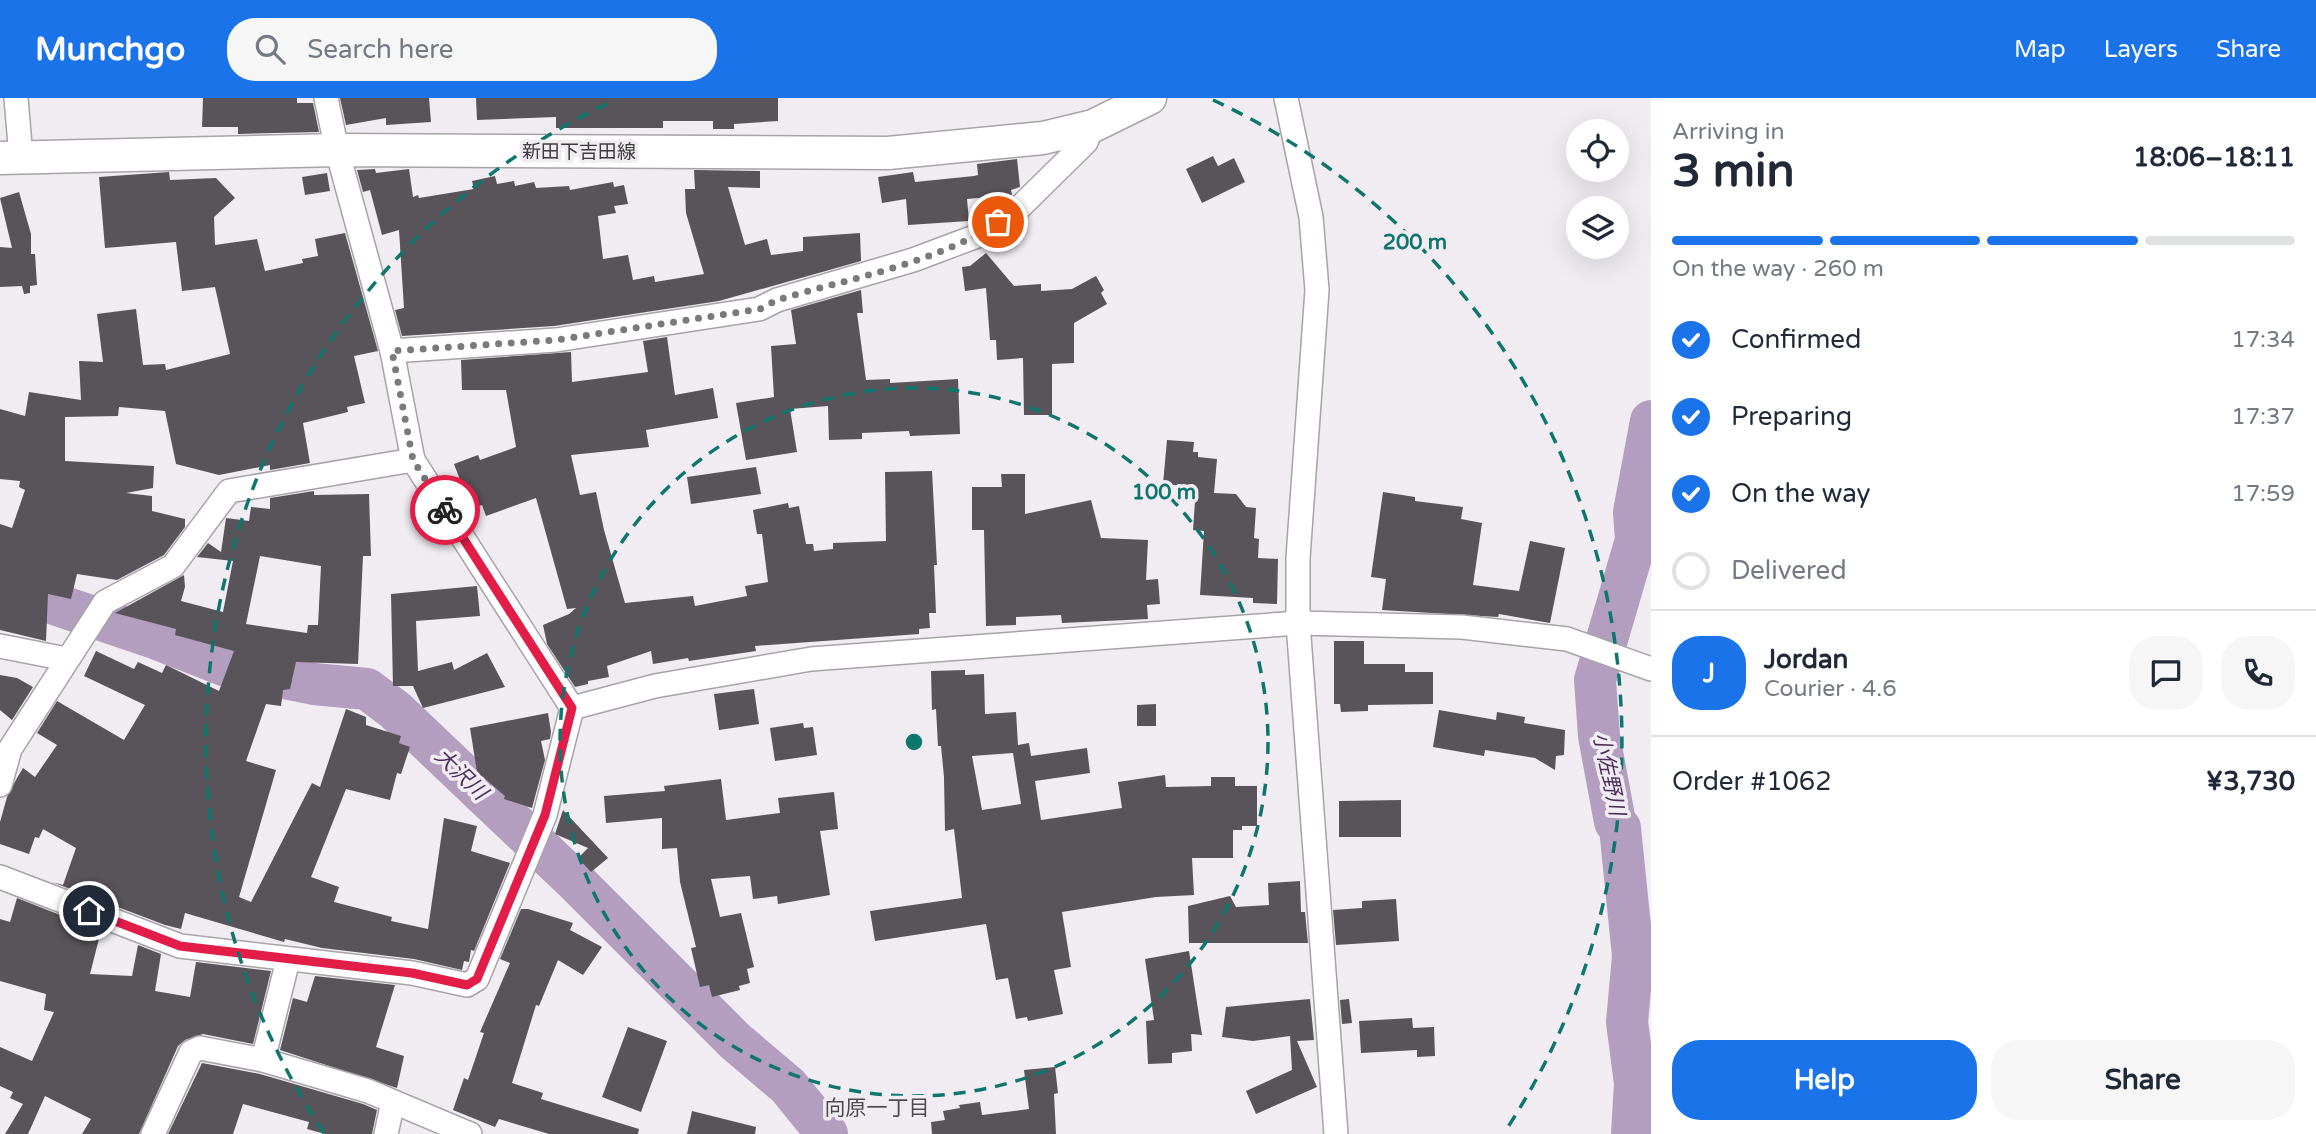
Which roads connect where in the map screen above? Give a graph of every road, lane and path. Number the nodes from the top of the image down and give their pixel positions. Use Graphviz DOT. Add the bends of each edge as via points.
graph roads {
  1 [pos="16,98"];
  2 [pos="326,98"];
  3 [pos="1150,98"];
  4 [pos="1286,98"];
  5 [pos="1093,126"];
  6 [pos="337,150"];
  7 [pos="10,158"];
  8 [pos="392,351"];
  9 [pos="413,460"];
  10 [pos="1298,623"];
  11 [pos="0,646"];
  12 [pos="72,650"];
  13 [pos="1651,669"];
  14 [pos="572,708"];
  15 [pos="0,785"];
  16 [pos="0,877"];
  17 [pos="288,960"];
  18 [pos="263,1060"];
  19 [pos="393,1102"];
  20 [pos="153,1134"];
  21 [pos="386,1134"];
  22 [pos="470,1134"];
  23 [pos="1336,1134"];
  1 -- 7 [label="street"];
  2 -- 6 [label="street"];
  3 -- 5 [label="main road, 新田下吉田線"];
  4 -- 10 [label="street" via="1311,217 1317,290 1298,558"];
  5 -- 6 [label="main road, 新田下吉田線" via="1043,138 888,153"];
  5 -- 8 [label="street" via="1086,142 1019,208 977,236 913,260 760,309 556,340"];
  6 -- 7 [label="main road, 新田下吉田線"];
  6 -- 8 [label="street"];
  8 -- 9 [label="street"];
  9 -- 12 [label="street" via="229,491 173,566 104,602"];
  9 -- 14 [label="street"];
  10 -- 13 [label="street" via="1462,627 1567,639"];
  10 -- 14 [label="street" via="811,659 654,686"];
  10 -- 23 [label="street"];
  11 -- 12 [label="street"];
  12 -- 15 [label="street" via="10,749"];
  14 -- 17 [label="street" via="545,815 477,979 467,985 412,973"];
  16 -- 17 [label="street" via="180,946"];
  17 -- 18 [label="street"];
  18 -- 19 [label="street"];
  18 -- 20 [label="street" via="200,1048 191,1052"];
  19 -- 21 [label="street"];
  19 -- 22 [label="street"];
}
